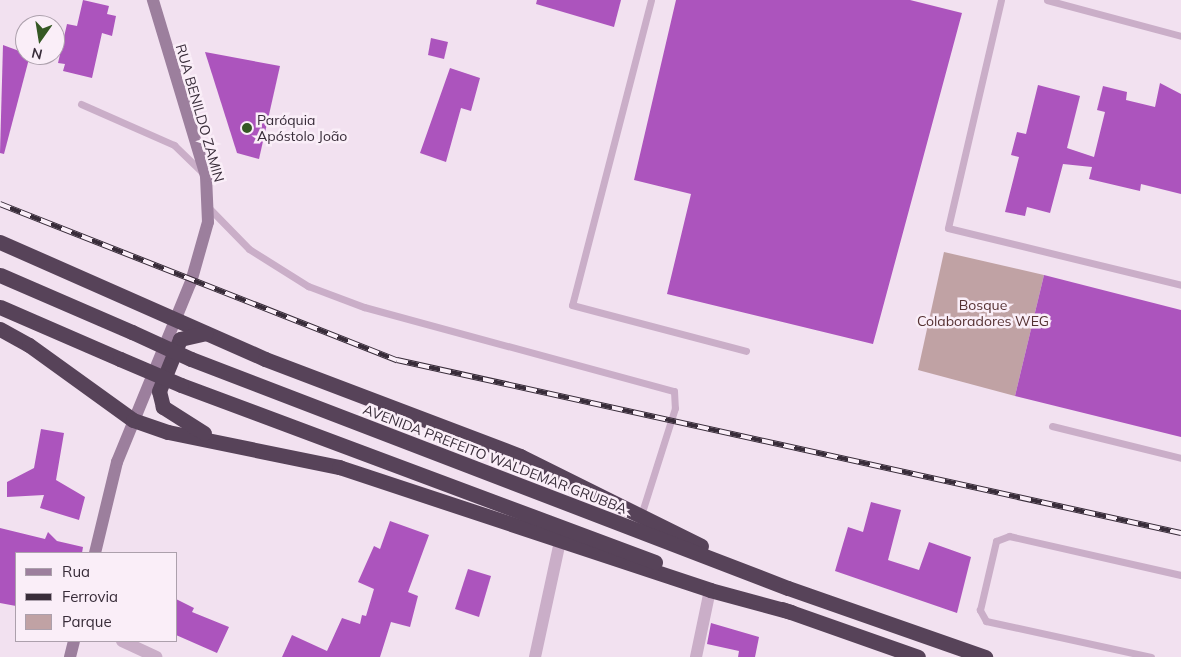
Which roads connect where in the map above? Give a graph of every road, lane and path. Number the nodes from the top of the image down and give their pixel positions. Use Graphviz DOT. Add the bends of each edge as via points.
graph roads {
  1 [pos="152,0"];
  2 [pos="650,0"];
  3 [pos="1001,0"];
  4 [pos="1047,0"];
  5 [pos="1181,36"];
  6 [pos="81,104"];
  7 [pos="206,176"];
  8 [pos="209,208"];
  9 [pos="0,242"];
  10 [pos="0,275"];
  11 [pos="1181,285"];
  12 [pos="0,307"];
  13 [pos="176,320"];
  14 [pos="0,329"];
  15 [pos="205,332"];
  16 [pos="746,351"];
  17 [pos="133,420"];
  18 [pos="1052,426"];
  19 [pos="231,444"];
  20 [pos="1181,458"];
  21 [pos="641,515"];
  22 [pos="560,541"];
  23 [pos="95,552"];
  24 [pos="741,570"];
  25 [pos="1181,575"];
  26 [pos="710,590"];
  27 [pos="791,612"];
  28 [pos="74,642"];
  29 [pos="124,642"];
  30 [pos="70,657"];
  31 [pos="157,657"];
  32 [pos="534,657"];
  33 [pos="696,657"];
  34 [pos="918,657"];
  35 [pos="985,657"];
  36 [pos="1151,657"];
  1 -- 7 [label="main road, RUA BENILDO ZAMIN"];
  2 -- 16 [label="lane" via="572,306"];
  3 -- 11 [label="lane" via="948,228"];
  4 -- 5 [label="lane"];
  6 -- 7 [label="lane" via="174,145"];
  7 -- 8 [label="main road, RUA BENILDO ZAMIN"];
  8 -- 13 [label="main road, RUA BENILDO ZAMIN" via="204,241"];
  8 -- 21 [label="lane" via="256,254 308,286 364,307 674,391 675,408"];
  9 -- 13 [label="highway"];
  10 -- 24 [label="highway, AVENIDA PREFEITO WALDEMAR GRUBBA, bridge" via="191,359"];
  12 -- 27 [label="highway, bridge" via="181,385"];
  13 -- 15 [label="highway"];
  13 -- 17 [label="main road, RUA BENILDO ZAMIN"];
  14 -- 17 [label="highway" via="29,345"];
  15 -- 19 [label="highway" via="180,339 159,391 163,407 173,417"];
  15 -- 21 [label="highway" via="520,456"];
  17 -- 19 [label="highway"];
  17 -- 23 [label="main road, RUA BENILDO ZAMIN" via="117,462"];
  18 -- 20 [label="lane"];
  19 -- 22 [label="highway" via="339,467"];
  21 -- 24 [label="highway"];
  22 -- 26 [label="highway"];
  22 -- 32 [label="street"];
  24 -- 35 [label="highway, AVENIDA PREFEITO WALDEMAR GRUBBA"];
  25 -- 36 [label="lane" via="1009,536 996,541 980,610 986,621"];
  26 -- 27 [label="highway"];
  26 -- 33 [label="street"];
  27 -- 34 [label="highway"];
  28 -- 30 [label="main road"];
  29 -- 31 [label="street"];
}
